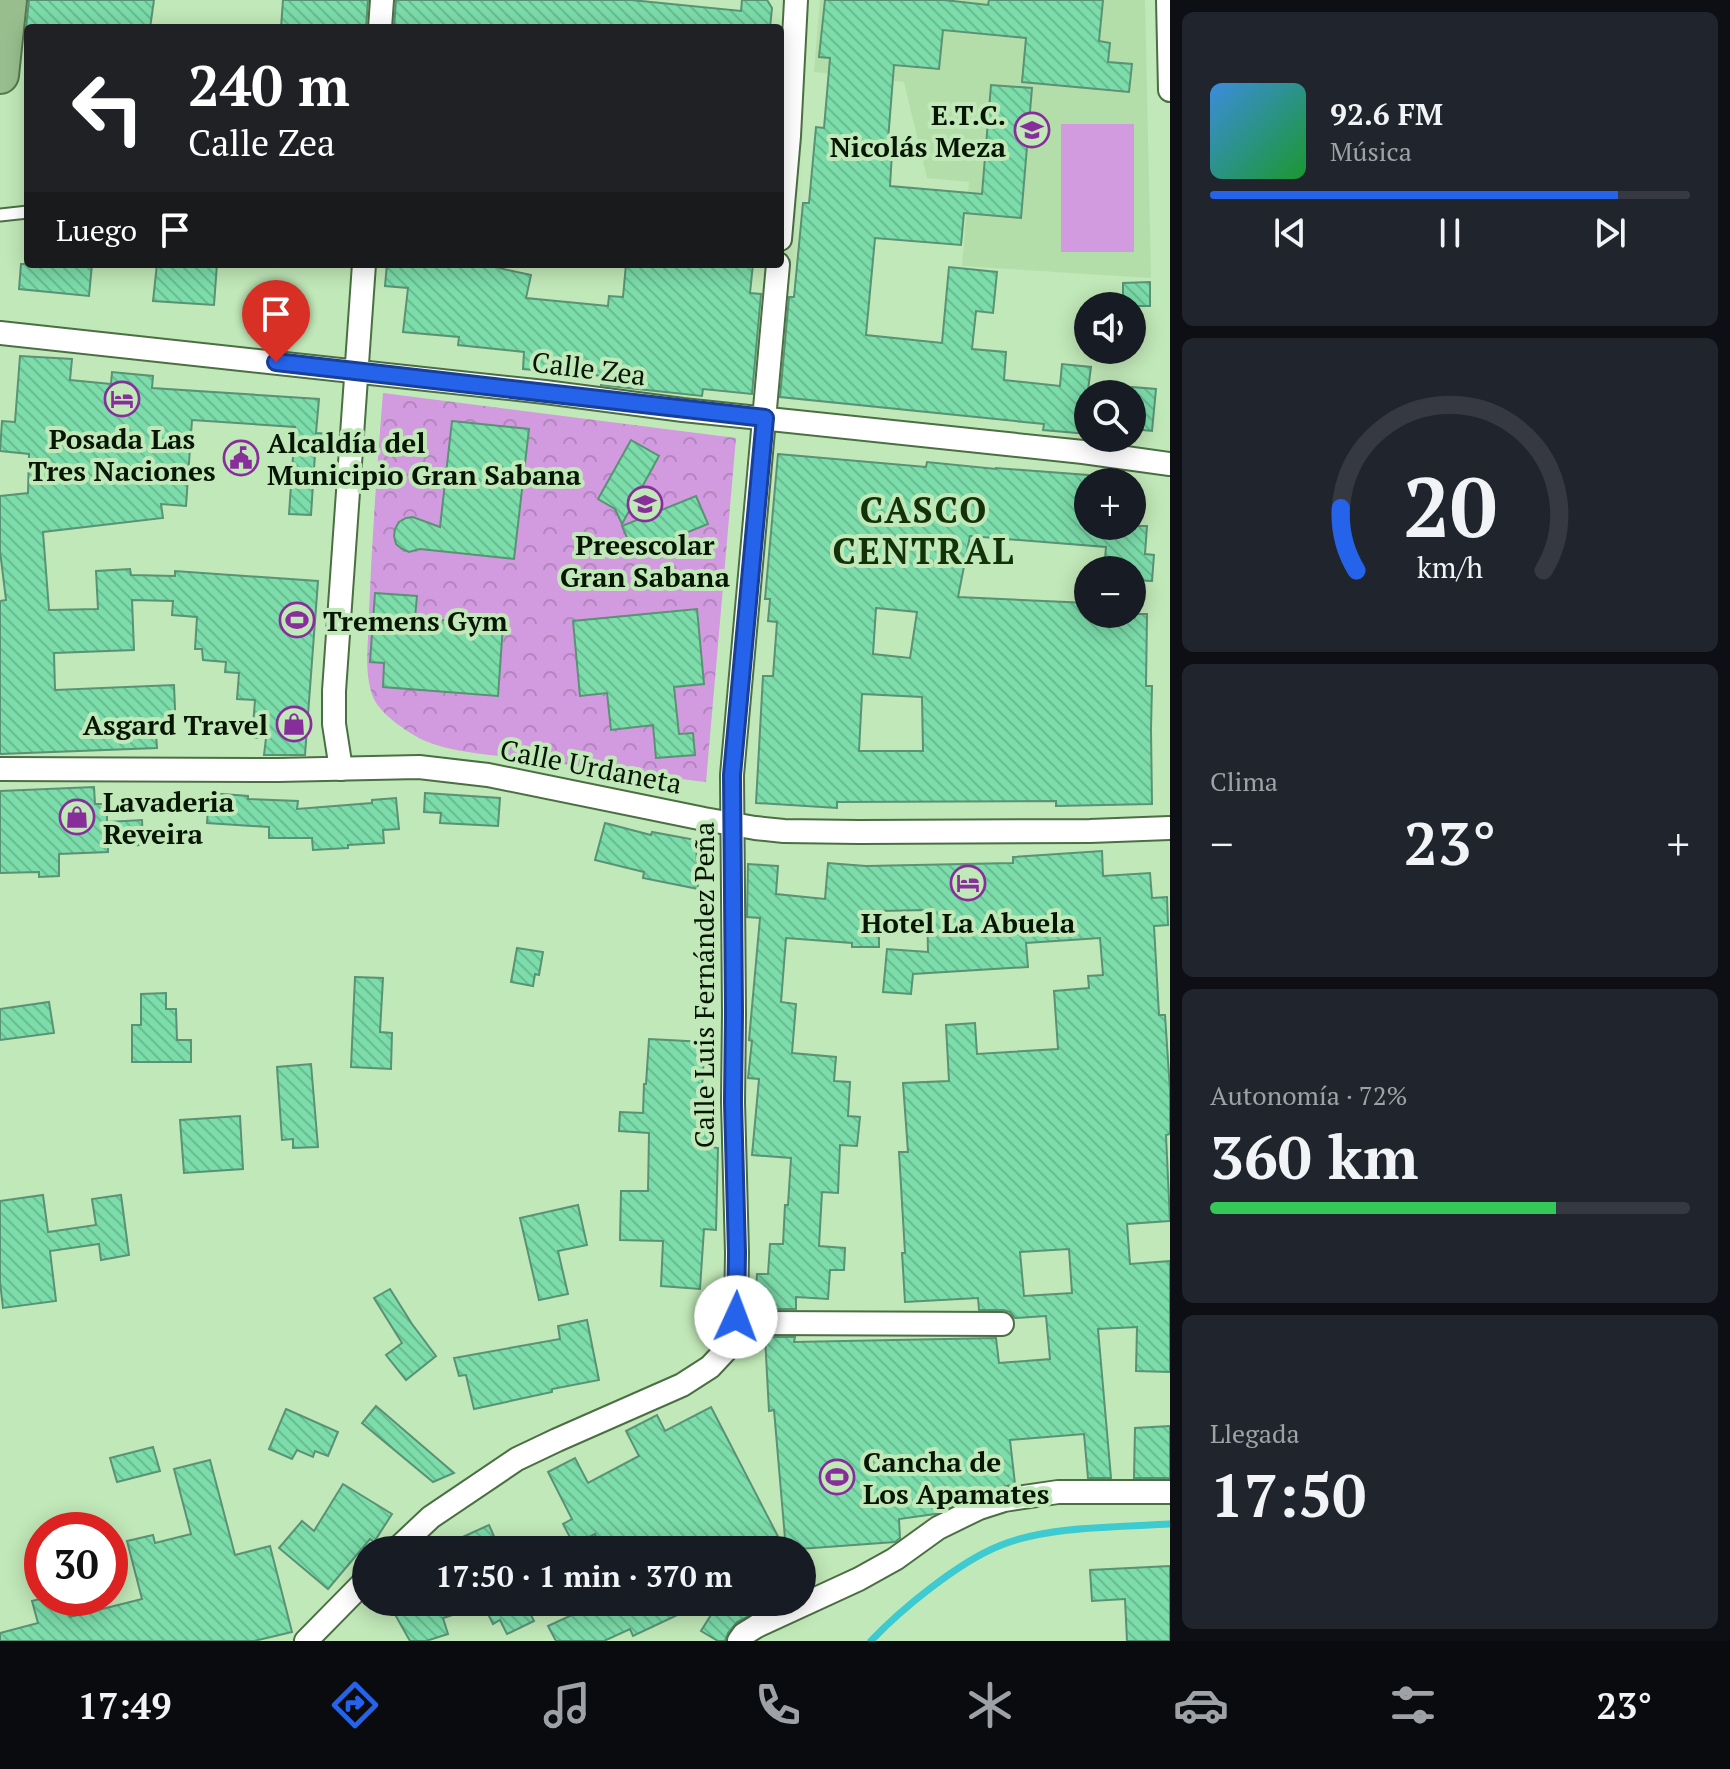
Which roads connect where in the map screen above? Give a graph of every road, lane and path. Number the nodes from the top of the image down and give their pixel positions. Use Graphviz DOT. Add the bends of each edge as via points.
graph roads {
  1 [pos="8,0"];
  2 [pos="382,0"];
  3 [pos="796,0"];
  4 [pos="1168,0"];
  5 [pos="380,24"];
  6 [pos="0,75"];
  7 [pos="1170,90"];
  8 [pos="784,193"];
  9 [pos="24,212"];
  10 [pos="0,215"];
  11 [pos="364,268"];
  12 [pos="778,268"];
  13 [pos="0,333"];
  14 [pos="356,371"];
  15 [pos="765,418"];
  16 [pos="1170,464"];
  17 [pos="0,769"];
  18 [pos="341,769"];
  19 [pos="732,824"];
  20 [pos="1170,828"];
  21 [pos="734,1323"];
  22 [pos="1002,1324"];
  23 [pos="1170,1492"];
  24 [pos="411,1536"];
  25 [pos="352,1594"];
  26 [pos="306,1641"];
  27 [pos="739,1641"];
  1 -- 6 [label="highway"];
  2 -- 5 [label="street"];
  3 -- 8 [label="street"];
  4 -- 7 [label="street"];
  9 -- 10 [label="lane"];
  11 -- 14 [label="street"];
  12 -- 15 [label="street, Calle Luis Fernández Peña"];
  13 -- 14 [label="street, Calle Zea"];
  14 -- 15 [label="street, Calle Zea"];
  14 -- 18 [label="street" via="334,691"];
  15 -- 16 [label="street, Calle Zea"];
  15 -- 19 [label="street, Calle Luis Fernández Peña"];
  17 -- 18 [label="street, Calle Urdaneta"];
  18 -- 19 [label="street, Calle Urdaneta" via="419,767 488,775"];
  19 -- 20 [label="street, Calle Urdaneta" via="859,832"];
  19 -- 21 [label="street, Calle Luis Fernández Peña"];
  21 -- 22 [label="street"];
  21 -- 24 [label="street" via="725,1351 710,1367 682,1385 517,1459"];
  23 -- 27 [label="street" via="1058,1492 979,1508 859,1579 757,1626"];
  25 -- 26 [label="street"];
}
